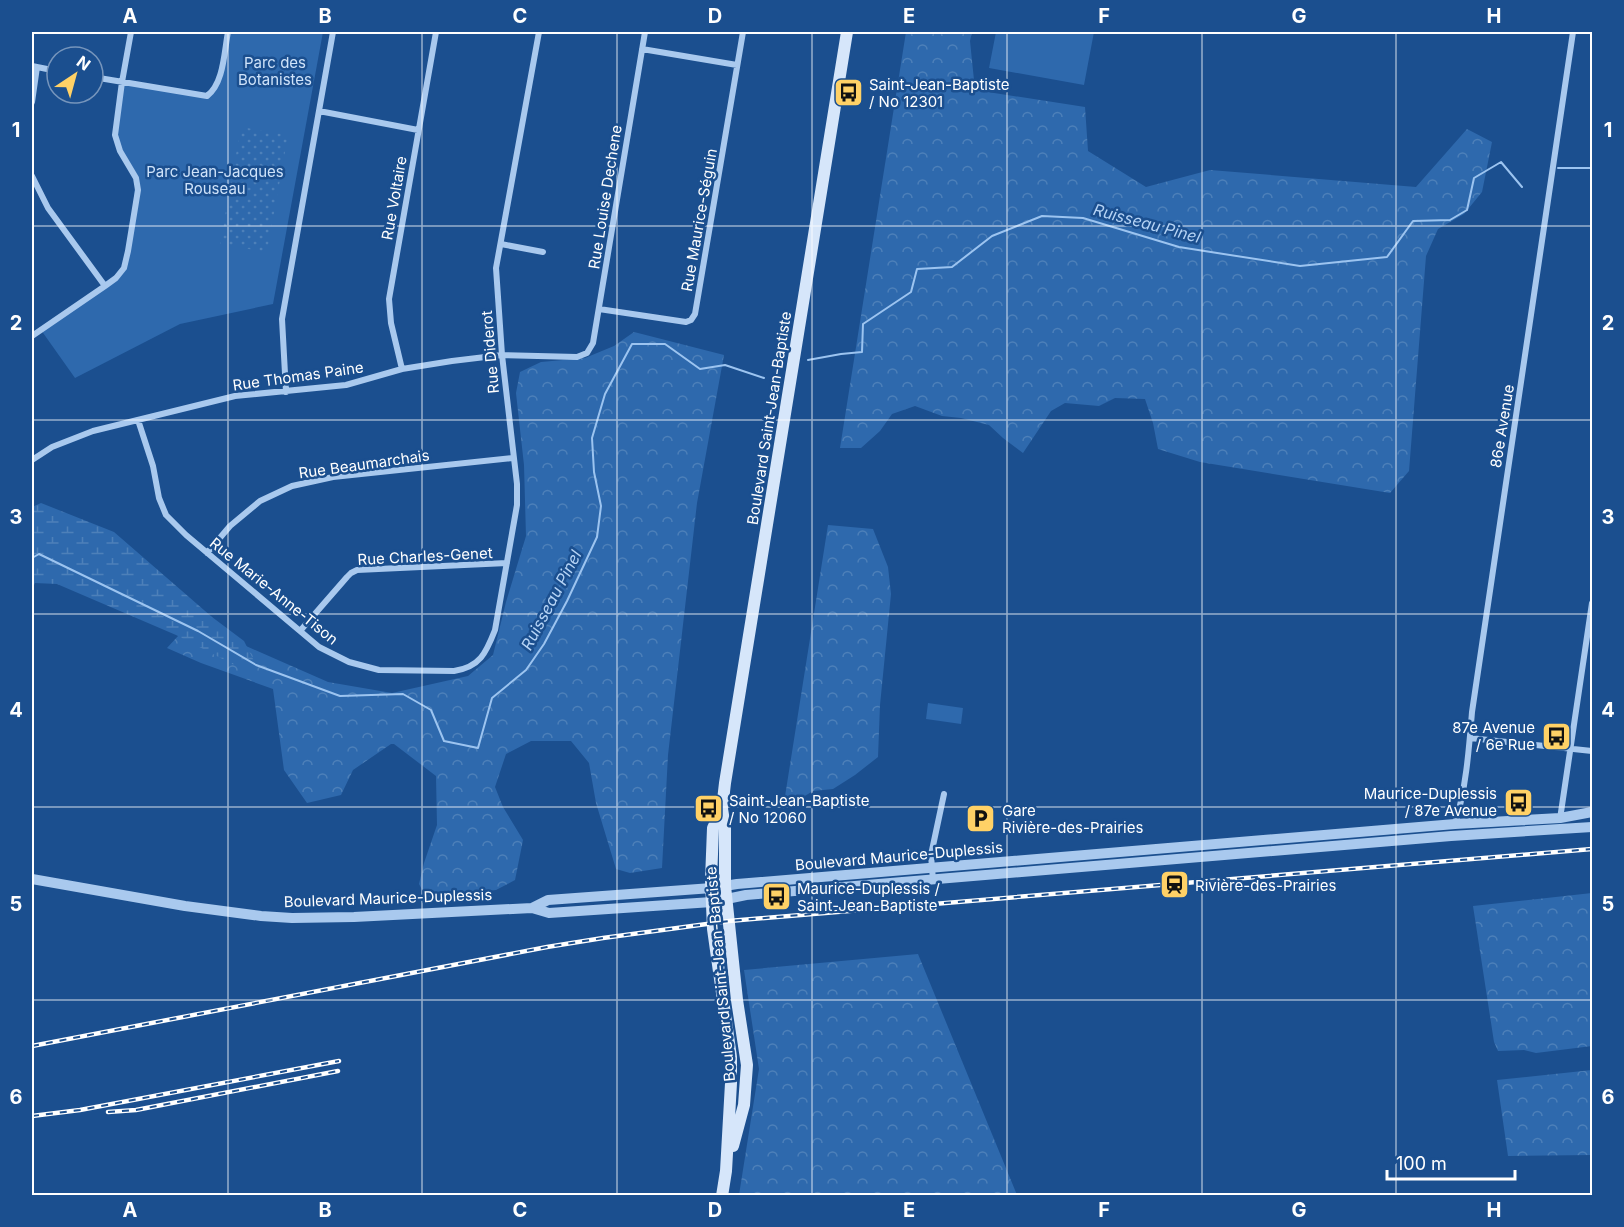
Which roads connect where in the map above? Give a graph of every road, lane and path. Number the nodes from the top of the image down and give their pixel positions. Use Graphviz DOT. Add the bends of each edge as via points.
graph roads {
  1 [pos="131,32"];
  2 [pos="228,32"];
  3 [pos="333,32"];
  4 [pos="436,32"];
  5 [pos="539,32"];
  6 [pos="645,32"];
  7 [pos="742,32"];
  8 [pos="848,32"];
  9 [pos="1573,32"];
  10 [pos="642,49"];
  11 [pos="737,65"];
  12 [pos="34,67"];
  13 [pos="105,79"];
  14 [pos="122,82"];
  15 [pos="32,102"];
  16 [pos="319,111"];
  17 [pos="418,130"];
  18 [pos="32,176"];
  19 [pos="501,244"];
  20 [pos="543,252"];
  21 [pos="105,286"];
  22 [pos="599,309"];
  23 [pos="32,336"];
  24 [pos="502,355"];
  25 [pos="577,357"];
  26 [pos="402,369"];
  27 [pos="286,392"];
  28 [pos="138,420"];
  29 [pos="513,458"];
  30 [pos="32,460"];
  31 [pos="207,553"];
  32 [pos="507,563"];
  33 [pos="1593,603"];
  34 [pos="300,631"];
  35 [pos="473,665"];
  36 [pos="1470,738"];
  37 [pos="1571,748"];
  38 [pos="1593,751"];
  39 [pos="944,794"];
  40 [pos="722,809"];
  41 [pos="1593,812"];
  42 [pos="1455,824"];
  43 [pos="1559,824"];
  44 [pos="1593,826"];
  45 [pos="932,874"];
  46 [pos="32,879"];
  47 [pos="725,886"];
  48 [pos="712,888"];
  49 [pos="727,900"];
  50 [pos="712,902"];
  51 [pos="532,908"];
  52 [pos="726,1171"];
  53 [pos="722,1196"];
  1 -- 14 [label="street"];
  2 -- 14 [label="street" via="219,81 207,96"];
  3 -- 16 [label="street"];
  4 -- 17 [label="street, Rue Voltaire"];
  5 -- 19 [label="street, Rue Diderot"];
  6 -- 10 [label="street, Rue Louise Dechene"];
  7 -- 11 [label="street, Rue Maurice-Séguin"];
  8 -- 40 [label="main road, Boulevard Saint-Jean-Baptiste"];
  9 -- 36 [label="street, 86e Avenue"];
  10 -- 11 [label="street"];
  10 -- 22 [label="street, Rue Louise Dechene"];
  11 -- 22 [label="street, Rue Maurice-Séguin" via="695,314 686,322"];
  12 -- 15 [label="street"];
  13 -- 14 [label="street"];
  14 -- 21 [label="street" via="115,135 138,190 123,268"];
  16 -- 17 [label="street"];
  16 -- 27 [label="street" via="282,319"];
  17 -- 26 [label="street, Rue Voltaire" via="389,299"];
  18 -- 21 [label="street" via="48,208"];
  19 -- 20 [label="street"];
  19 -- 24 [label="street, Rue Diderot" via="496,268"];
  21 -- 23 [label="street"];
  22 -- 25 [label="street, Rue Louise Dechene" via="593,343 587,353"];
  24 -- 25 [label="street, Rue Thomas Paine"];
  24 -- 26 [label="street, Rue Thomas Paine"];
  24 -- 29 [label="street, Rue Diderot"];
  26 -- 27 [label="street, Rue Thomas Paine" via="346,385"];
  27 -- 28 [label="street, Rue Thomas Paine" via="235,396"];
  28 -- 30 [label="street, Rue Thomas Paine" via="79,436"];
  28 -- 31 [label="street, Rue Marie-Anne-Tison" via="166,515"];
  29 -- 31 [label="street, Rue Beaumarchais" via="333,477 292,486 260,501 230,526"];
  29 -- 32 [label="street, Rue Diderot" via="517,505"];
  31 -- 34 [label="street, Rue Marie-Anne-Tison"];
  32 -- 34 [label="street, Rue Charles-Genet" via="357,570"];
  32 -- 35 [label="street, Rue Diderot" via="495,630 488,649"];
  33 -- 37 [label="street"];
  34 -- 35 [label="street, Rue Marie-Anne-Tison" via="337,657 379,669 453,671"];
  36 -- 37 [label="street"];
  36 -- 42 [label="street, 86e Avenue"];
  37 -- 38 [label="street"];
  37 -- 43 [label="street"];
  39 -- 45 [label="street" via="931,855"];
  40 -- 47 [label="main road, Boulevard Saint-Jean-Baptiste"];
  40 -- 48 [label="main road, Boulevard Saint-Jean-Baptiste" via="713,828"];
  41 -- 43 [label="street, Boulevard Maurice-Duplessis"];
  42 -- 43 [label="street, Boulevard Maurice-Duplessis"];
  42 -- 45 [label="street, Boulevard Maurice-Duplessis"];
  43 -- 44 [label="street, Boulevard Maurice-Duplessis"];
  43 -- 45 [label="street, Boulevard Maurice-Duplessis" via="1440,837"];
  45 -- 47 [label="street, Boulevard Maurice-Duplessis"];
  45 -- 49 [label="street, Boulevard Maurice-Duplessis"];
  46 -- 51 [label="street, Boulevard Maurice-Duplessis" via="261,916 354,918"];
  47 -- 48 [label="street, Boulevard Maurice-Duplessis"];
  47 -- 49 [label="main road, Boulevard Saint-Jean-Baptiste"];
  48 -- 50 [label="main road, Boulevard Saint-Jean-Baptiste"];
  48 -- 51 [label="street, Boulevard Maurice-Duplessis" via="548,900"];
  49 -- 50 [label="street, Boulevard Maurice-Duplessis"];
  49 -- 52 [label="main road, Boulevard Saint-Jean-Baptiste" via="747,1065 744,1105"];
  50 -- 51 [label="street, Boulevard Maurice-Duplessis" via="549,913"];
  50 -- 52 [label="main road, Boulevard Saint-Jean-Baptiste" via="731,1057"];
  52 -- 53 [label="main road, Boulevard Saint-Jean-Baptiste"];
}
